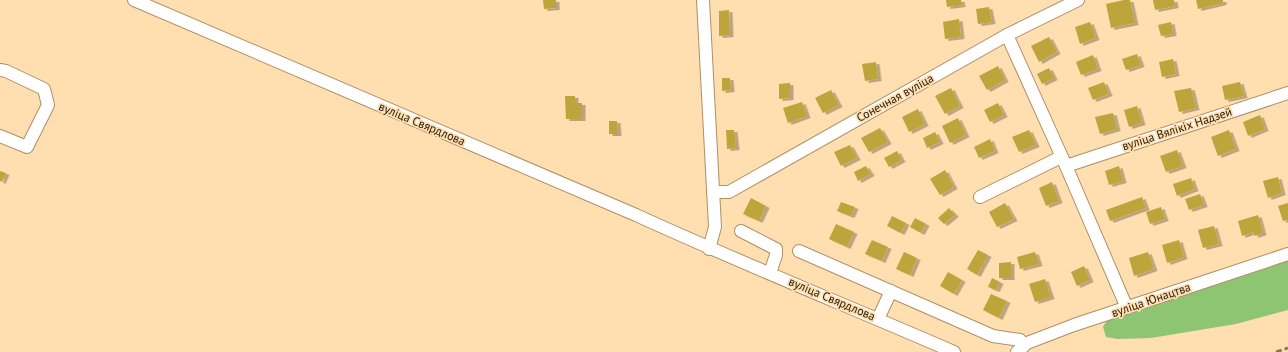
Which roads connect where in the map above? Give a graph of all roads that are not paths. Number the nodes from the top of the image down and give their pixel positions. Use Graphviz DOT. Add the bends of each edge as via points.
graph roads {
  1 [pos="134,0"];
  2 [pos="703,0"];
  3 [pos="1078,0"];
  4 [pos="1007,35"];
  5 [pos="0,70"];
  6 [pos="1288,93"];
  7 [pos="0,136"];
  8 [pos="1064,161"];
  9 [pos="713,192"];
  10 [pos="980,197"];
  11 [pos="741,231"];
  12 [pos="709,248"];
  13 [pos="799,251"];
  14 [pos="1288,254"];
  15 [pos="770,273"];
  16 [pos="891,291"];
  17 [pos="1126,308"];
  18 [pos="878,319"];
  19 [pos="1020,349"];
  20 [pos="954,352"];
  1 -- 12 [label="street, вуліца Свярдлова"];
  2 -- 9 [label="street"];
  3 -- 4 [label="street, Сонечная вуліца"];
  4 -- 8 [label="street"];
  4 -- 9 [label="street, Сонечная вуліца" via="729,192"];
  5 -- 7 [label="street" via="44,89 48,105 28,147"];
  6 -- 8 [label="street, вуліца Вялікіх Надзей"];
  8 -- 10 [label="street, вуліца Вялікіх Надзей"];
  8 -- 17 [label="street"];
  9 -- 12 [label="street" via="715,226"];
  11 -- 15 [label="street" via="776,249"];
  12 -- 15 [label="street, вуліца Свярдлова"];
  13 -- 16 [label="street"];
  14 -- 17 [label="street, вуліца Юнацтва"];
  15 -- 18 [label="street, вуліца Свярдлова"];
  16 -- 18 [label="street"];
  16 -- 19 [label="street" via="993,336 1020,340"];
  17 -- 19 [label="street, вуліца Юнацтва" via="1074,325"];
  18 -- 20 [label="street, вуліца Свярдлова"];
}
